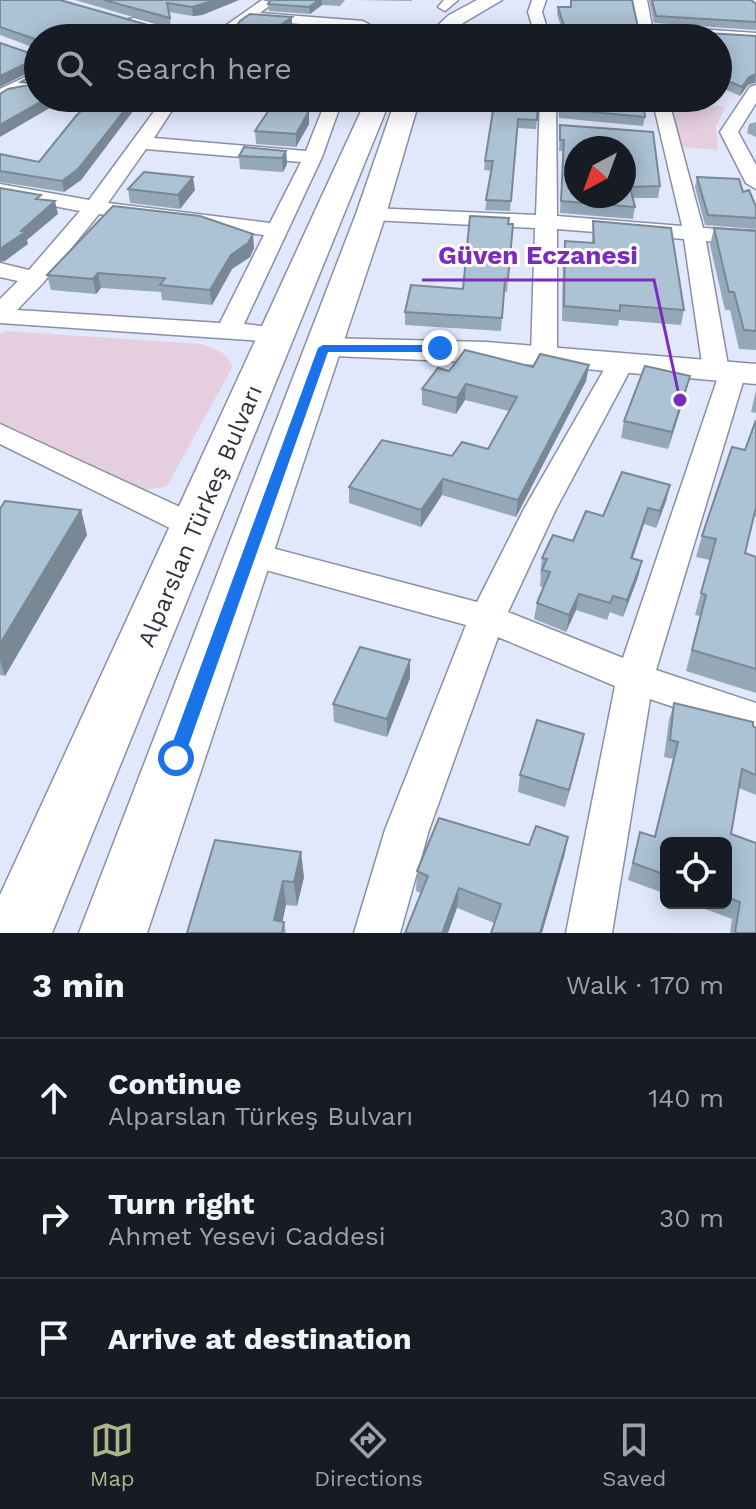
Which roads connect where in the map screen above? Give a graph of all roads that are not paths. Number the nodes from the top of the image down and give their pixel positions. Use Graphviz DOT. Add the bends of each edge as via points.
graph roads {
  1 [pos="248,0"];
  2 [pos="492,0"];
  3 [pos="539,0"];
  4 [pos="640,0"];
  5 [pos="269,1"];
  6 [pos="452,2"];
  7 [pos="250,16"];
  8 [pos="125,20"];
  9 [pos="139,24"];
  10 [pos="237,24"];
  11 [pos="350,24"];
  12 [pos="420,24"];
  13 [pos="450,24"];
  14 [pos="539,24"];
  15 [pos="644,24"];
  16 [pos="732,36"];
  17 [pos="756,37"];
  18 [pos="24,83"];
  19 [pos="756,91"];
  20 [pos="0,96"];
  21 [pos="163,112"];
  22 [pos="330,112"];
  23 [pos="373,112"];
  24 [pos="404,112"];
  25 [pos="551,112"];
  26 [pos="661,112"];
  27 [pos="142,143"];
  28 [pos="748,156"];
  29 [pos="313,157"];
  30 [pos="756,183"];
  31 [pos="0,190"];
  32 [pos="93,207"];
  33 [pos="371,214"];
  34 [pos="546,222"];
  35 [pos="279,230"];
  36 [pos="694,233"];
  37 [pos="756,238"];
  38 [pos="0,270"];
  39 [pos="35,278"];
  40 [pos="0,315"];
  41 [pos="229,329"];
  42 [pos="279,334"];
  43 [pos="323,348"];
  44 [pos="544,354"];
  45 [pos="622,361"];
  46 [pos="735,372"];
  47 [pos="0,433"];
  48 [pos="195,527"];
  49 [pos="249,554"];
  50 [pos="487,618"];
  51 [pos="635,678"];
  52 [pos="756,719"];
  53 [pos="18,933"];
  54 [pos="113,933"];
  55 [pos="377,933"];
  56 [pos="589,933"];
  1 -- 5 [label="street"];
  2 -- 13 [label="main road"];
  3 -- 14 [label="street"];
  4 -- 15 [label="street"];
  5 -- 7 [label="street"];
  6 -- 12 [label="main road"];
  7 -- 10 [label="street"];
  7 -- 11 [label="street"];
  8 -- 9 [label="street"];
  16 -- 17 [label="street"];
  18 -- 20 [label="street"];
  19 -- 28 [label="street" via="729,132"];
  21 -- 27 [label="street"];
  22 -- 29 [label="street"];
  23 -- 42 [label="main road, Alparslan Türkeş Bulvarı"];
  24 -- 33 [label="main road"];
  25 -- 34 [label="street" via="555,127"];
  26 -- 36 [label="street" via="662,135"];
  27 -- 29 [label="street"];
  27 -- 32 [label="street"];
  28 -- 30 [label="street"];
  29 -- 35 [label="street"];
  31 -- 32 [label="street"];
  32 -- 35 [label="street"];
  32 -- 39 [label="street"];
  33 -- 34 [label="street"];
  33 -- 43 [label="main road"];
  34 -- 36 [label="street"];
  34 -- 44 [label="street"];
  35 -- 41 [label="street"];
  36 -- 37 [label="street"];
  36 -- 46 [label="street"];
  38 -- 39 [label="street"];
  39 -- 40 [label="street"];
  40 -- 41 [label="street"];
  41 -- 42 [label="street"];
  42 -- 48 [label="main road, Alparslan Türkeş Bulvarı"];
  43 -- 44 [label="street"];
  43 -- 49 [label="main road"];
  44 -- 45 [label="street"];
  45 -- 46 [label="street"];
  45 -- 50 [label="street"];
  46 -- 51 [label="street"];
  47 -- 48 [label="street"];
  48 -- 53 [label="main road, Alparslan Türkeş Bulvarı"];
  49 -- 50 [label="street"];
  49 -- 54 [label="main road"];
  50 -- 51 [label="street"];
  50 -- 55 [label="street" via="407,830"];
  51 -- 52 [label="street"];
  51 -- 56 [label="street"];
}
